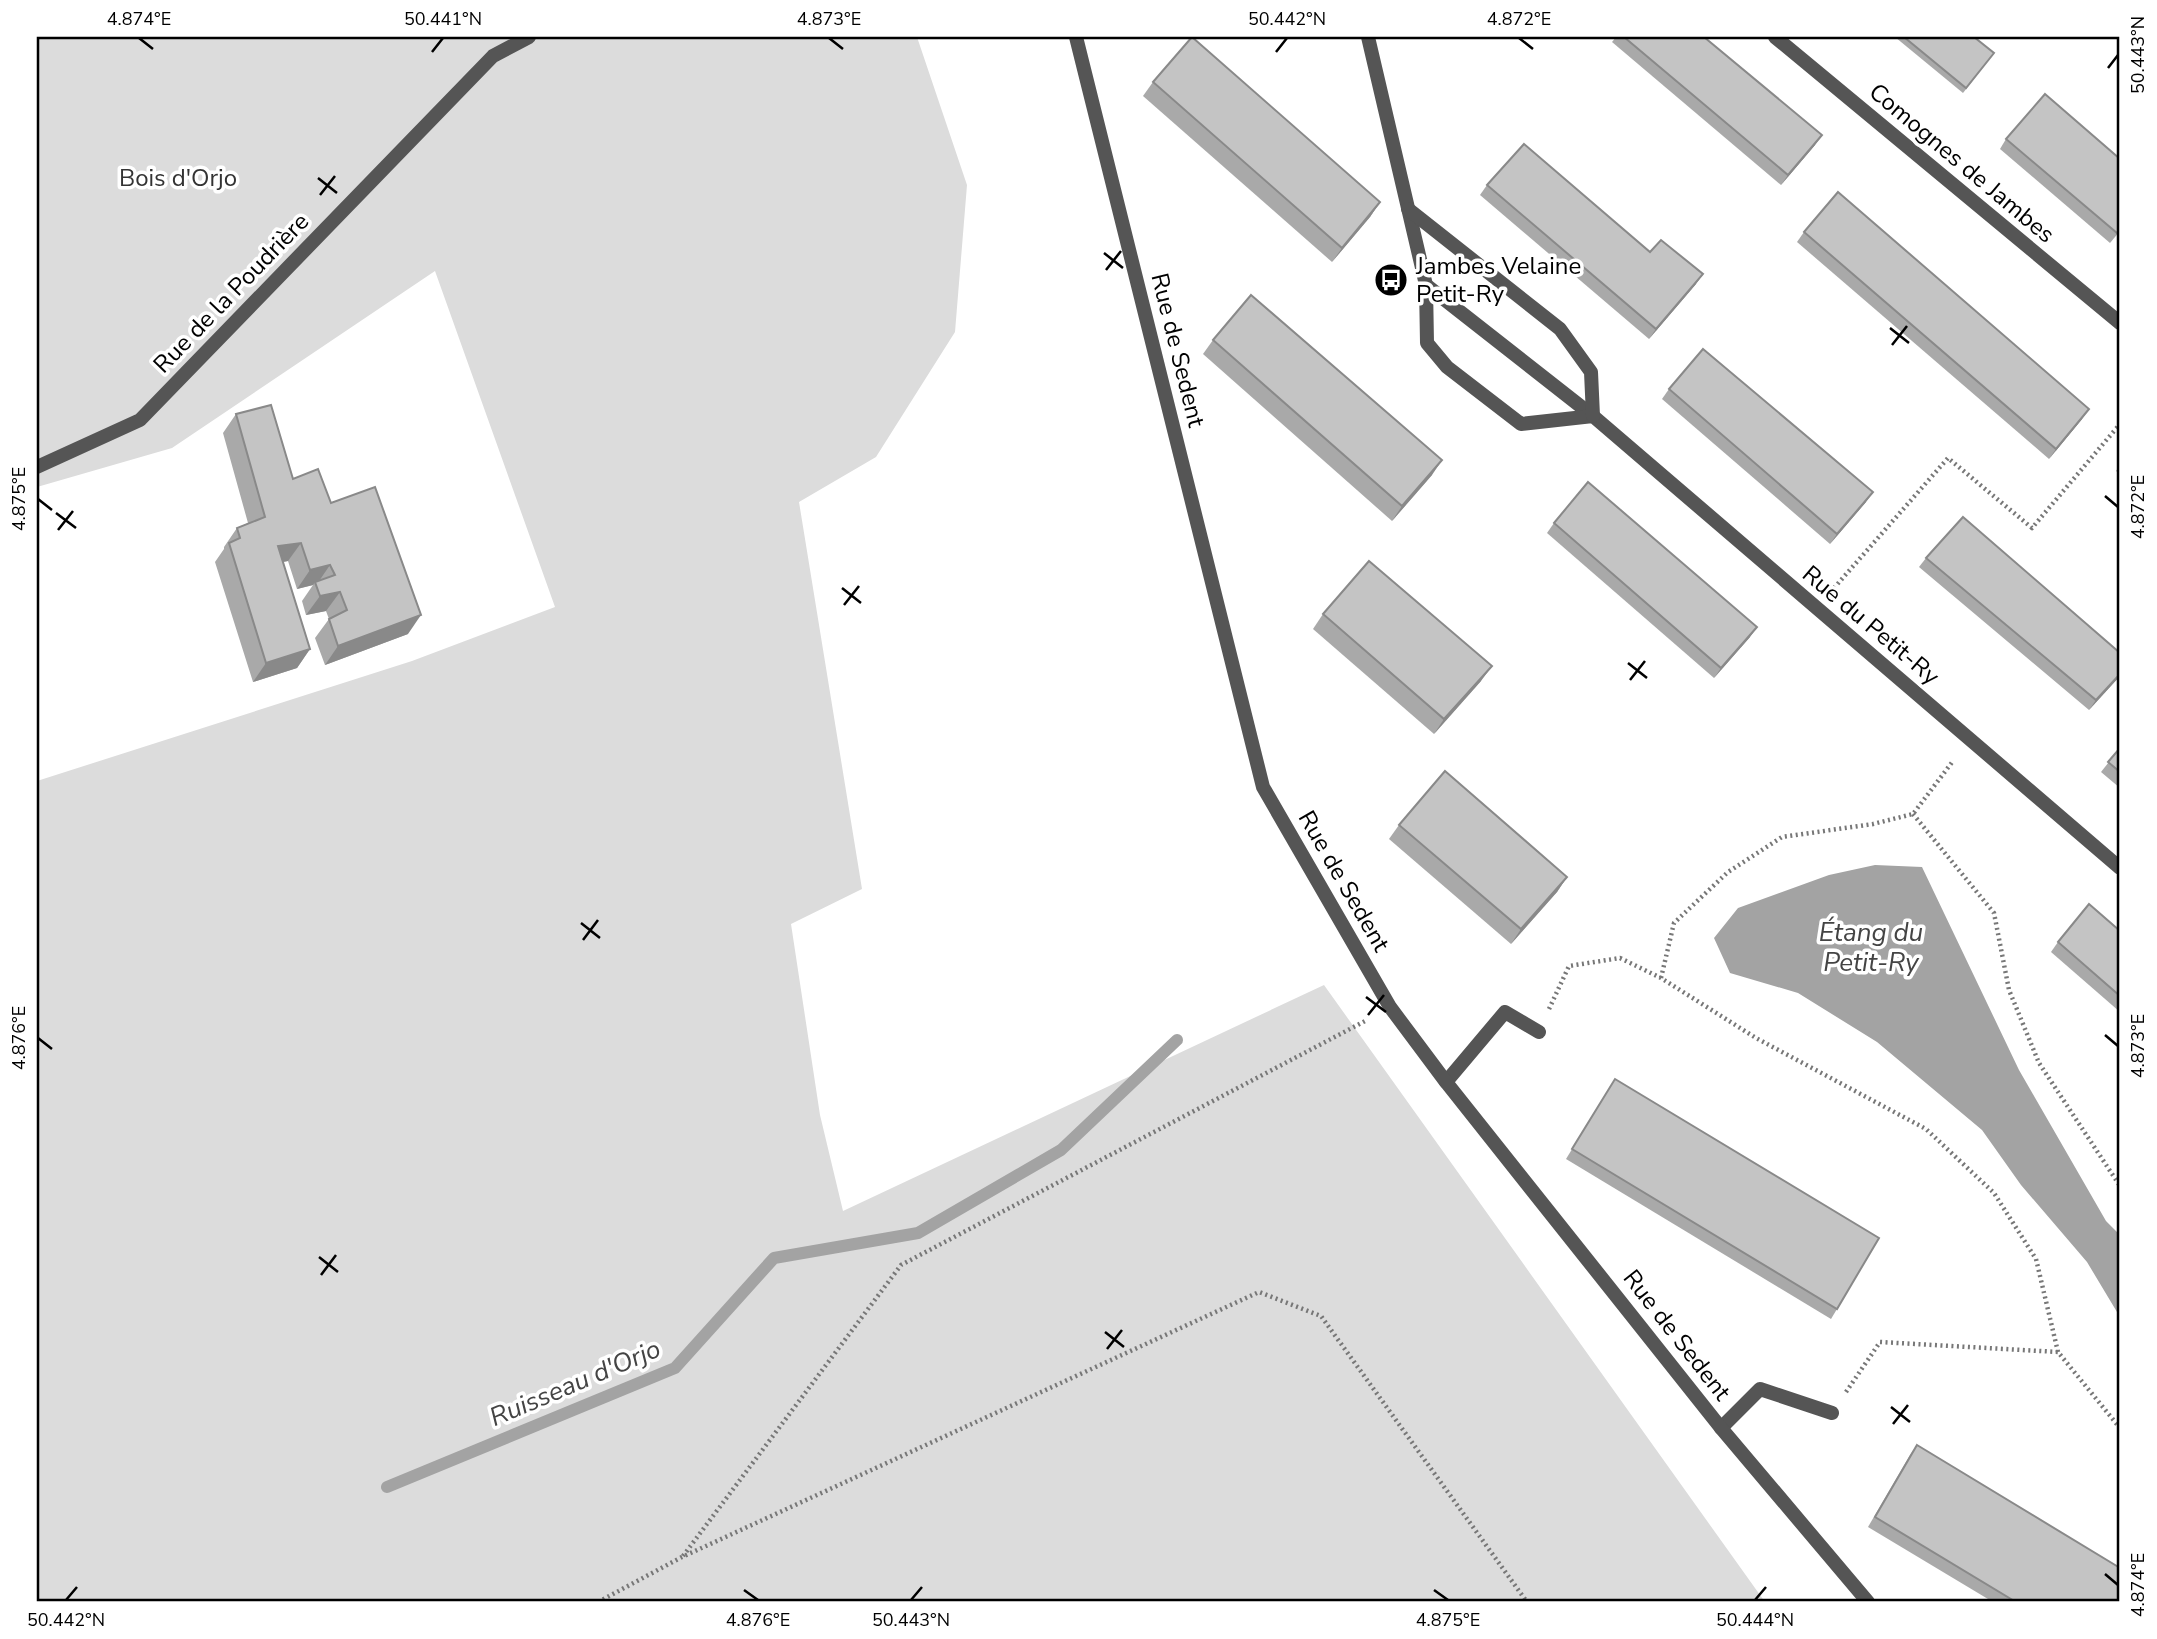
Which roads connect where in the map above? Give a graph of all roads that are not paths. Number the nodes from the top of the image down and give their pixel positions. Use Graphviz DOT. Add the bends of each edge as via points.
graph roads {
  1 [pos="529,37"];
  2 [pos="1076,37"];
  3 [pos="1368,37"];
  4 [pos="1775,37"];
  5 [pos="1408,209"];
  6 [pos="1426,285"];
  7 [pos="2120,323"];
  8 [pos="1593,416"];
  9 [pos="37,467"];
  10 [pos="2120,868"];
  11 [pos="1539,1032"];
  12 [pos="1446,1082"];
  13 [pos="1832,1413"];
  14 [pos="1721,1429"];
  15 [pos="1868,1602"];
  1 -- 9 [label="street, Rue de la Poudrière" via="493,56 140,420"];
  2 -- 12 [label="street, Rue de Sedent" via="1263,787 1390,1007"];
  3 -- 5 [label="street"];
  4 -- 7 [label="street, Comognes de Jambes"];
  5 -- 6 [label="street"];
  5 -- 8 [label="street" via="1560,329 1591,372"];
  6 -- 8 [label="street, Rue du Petit-Ry"];
  6 -- 8 [label="street" via="1427,343 1447,368 1521,424"];
  8 -- 10 [label="street, Rue du Petit-Ry"];
  11 -- 12 [label="street" via="1505,1012"];
  12 -- 14 [label="street, Rue de Sedent"];
  13 -- 14 [label="street" via="1760,1389"];
  14 -- 15 [label="street, Rue de Sedent"];
}
